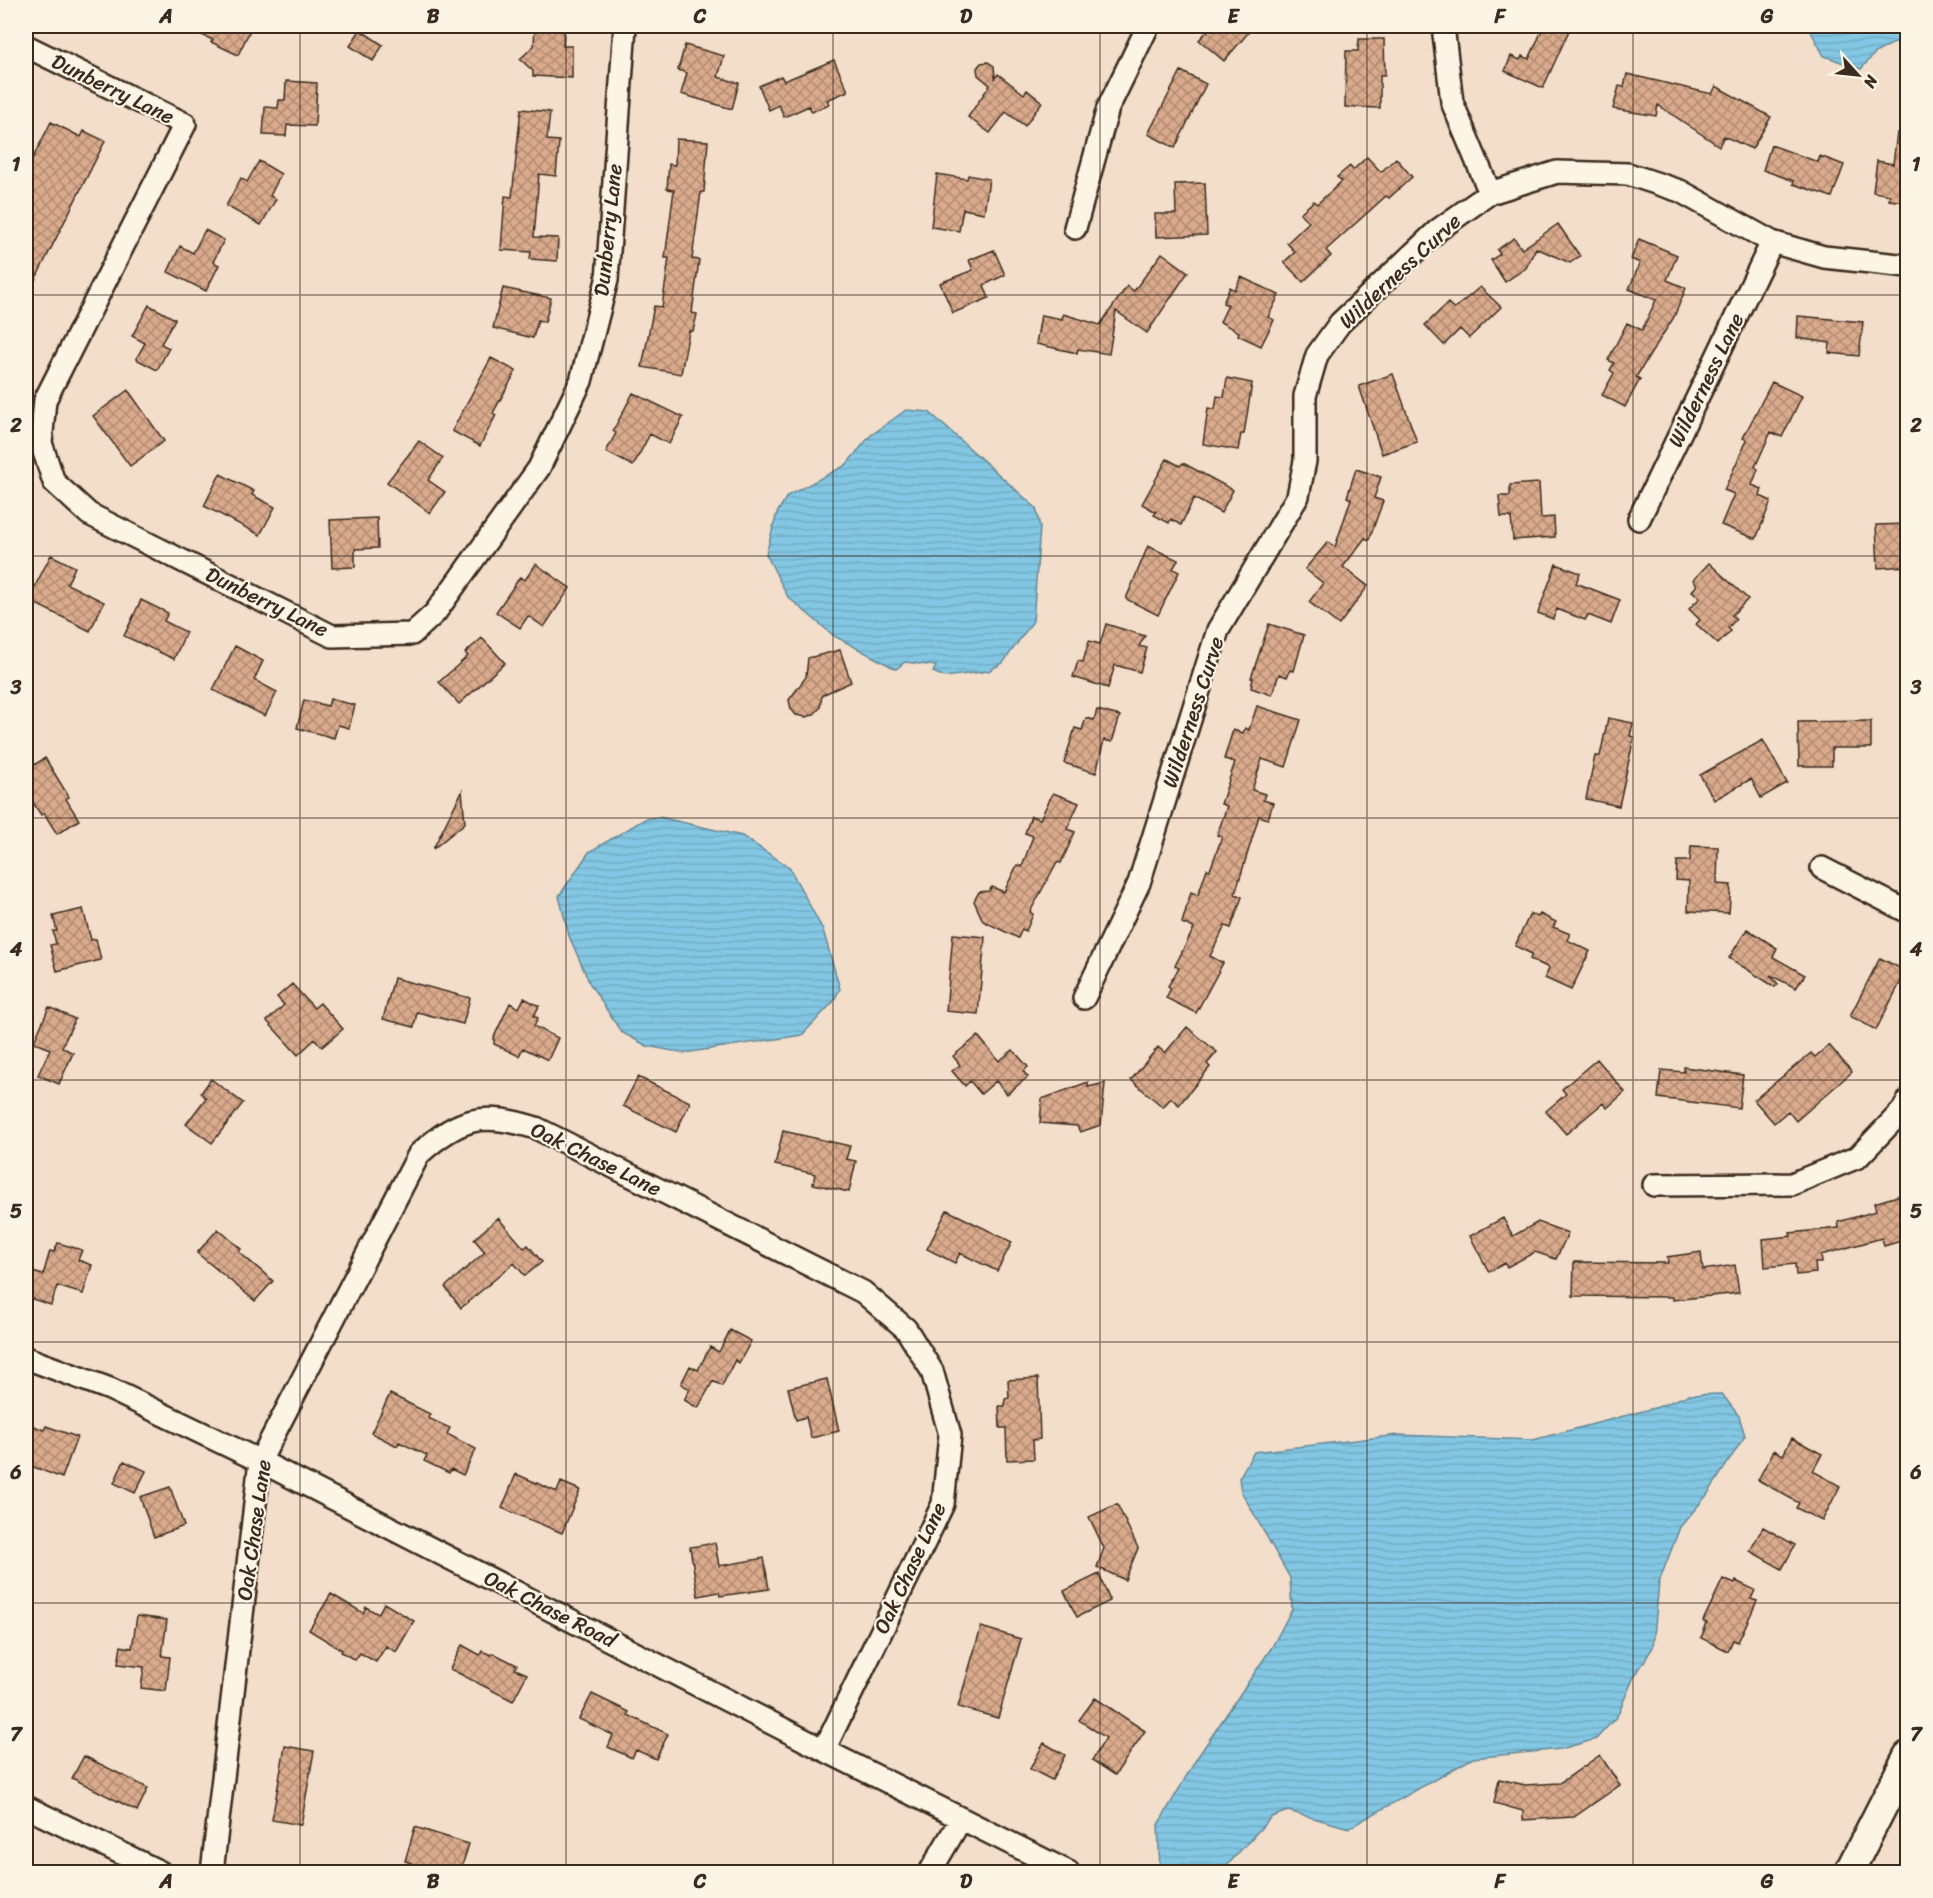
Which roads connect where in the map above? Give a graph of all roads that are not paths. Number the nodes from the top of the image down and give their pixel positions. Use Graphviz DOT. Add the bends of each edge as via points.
graph roads {
  1 [pos="626,26"];
  2 [pos="1148,26"];
  3 [pos="1443,26"];
  4 [pos="26,46"];
  5 [pos="1490,193"];
  6 [pos="1075,228"];
  7 [pos="1772,242"];
  8 [pos="1908,266"];
  9 [pos="1639,519"];
  10 [pos="1822,868"];
  11 [pos="1908,912"];
  12 [pos="1084,998"];
  13 [pos="1908,1101"];
  14 [pos="1654,1185"];
  15 [pos="26,1358"];
  16 [pos="260,1461"];
  17 [pos="824,1750"];
  18 [pos="1908,1756"];
  19 [pos="1901,1785"];
  20 [pos="26,1807"];
  21 [pos="961,1819"];
  22 [pos="160,1872"];
  23 [pos="212,1872"];
  24 [pos="930,1872"];
  25 [pos="1068,1872"];
  26 [pos="1849,1872"];
  1 -- 4 [label="street, Dunberry Lane" via="607,280 580,381 538,468 435,613 412,634 332,636 89,514 54,482 41,443 45,400 185,124"];
  2 -- 6 [label="street" via="1108,108"];
  3 -- 5 [label="street" via="1452,102"];
  5 -- 7 [label="street, Wilderness Curve" via="1557,172 1629,174 1680,191"];
  5 -- 12 [label="street, Wilderness Curve" via="1438,230 1340,322 1317,355 1305,396 1305,461 1298,496 1218,630 1139,883"];
  7 -- 8 [label="street, Wilderness Curve" via="1824,257"];
  7 -- 9 [label="street, Wilderness Lane"];
  10 -- 11 [label="street"];
  13 -- 14 [label="street" via="1858,1157 1792,1184"];
  15 -- 16 [label="street, Oak Chase Road" via="110,1389"];
  16 -- 17 [label="street, Oak Chase Road"];
  16 -- 17 [label="street, Oak Chase Lane" via="419,1154 442,1134 471,1120 506,1119 536,1128 863,1292 906,1329 932,1371 950,1435 943,1504"];
  16 -- 23 [label="street, Oak Chase Lane"];
  17 -- 21 [label="street, Oak Chase Road"];
  18 -- 19 [label="street"];
  19 -- 26 [label="street"];
  20 -- 22 [label="street"];
  21 -- 24 [label="street"];
  21 -- 25 [label="street, Oak Chase Road"];
}
